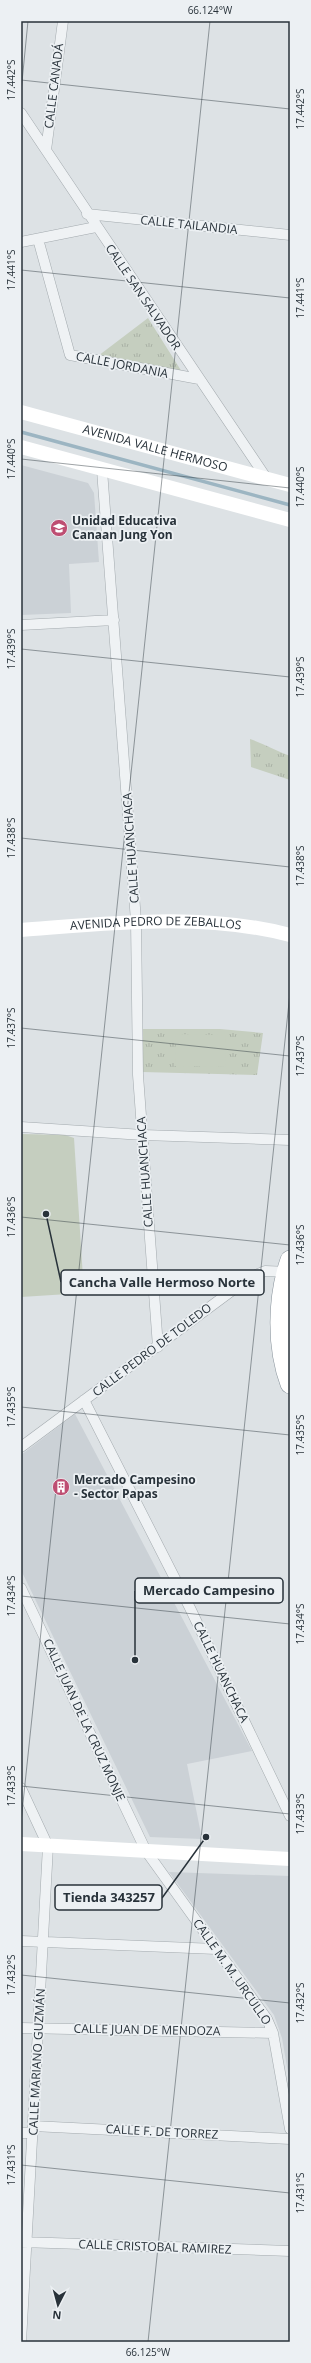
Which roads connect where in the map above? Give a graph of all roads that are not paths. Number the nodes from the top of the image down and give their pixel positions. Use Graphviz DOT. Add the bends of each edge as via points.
graph roads {
  1 [pos="63,21"];
  2 [pos="21,113"];
  3 [pos="46,150"];
  4 [pos="87,214"];
  5 [pos="96,227"];
  6 [pos="290,235"];
  7 [pos="38,239"];
  8 [pos="21,242"];
  9 [pos="199,379"];
  10 [pos="21,412"];
  11 [pos="21,447"];
  12 [pos="102,470"];
  13 [pos="266,479"];
  14 [pos="290,485"];
  15 [pos="290,520"];
  16 [pos="114,620"];
  17 [pos="21,625"];
  18 [pos="136,921"];
  19 [pos="21,930"];
  20 [pos="290,934"];
  21 [pos="21,1127"];
  22 [pos="143,1135"];
  23 [pos="290,1140"];
  24 [pos="289,1268"];
  25 [pos="158,1347"];
  26 [pos="290,1384"];
  27 [pos="84,1400"];
  28 [pos="21,1447"];
  29 [pos="21,1588"];
  30 [pos="21,1788"];
  31 [pos="290,1816"];
  32 [pos="21,1844"];
  33 [pos="48,1846"];
  34 [pos="146,1851"];
  35 [pos="290,1859"];
  36 [pos="21,1942"];
  37 [pos="43,1942"];
  38 [pos="216,1949"];
  39 [pos="21,2028"];
  40 [pos="38,2028"];
  41 [pos="274,2033"];
  42 [pos="33,2129"];
  43 [pos="290,2129"];
  44 [pos="21,2132"];
  45 [pos="290,2139"];
  46 [pos="24,2242"];
  47 [pos="290,2252"];
  48 [pos="21,2342"];
  1 -- 3 [label="street, CALLE CANADÁ"];
  2 -- 3 [label="street, CALLE SAN SALVADOR"];
  3 -- 4 [label="street, CALLE SAN SALVADOR"];
  4 -- 5 [label="street, CALLE SAN SALVADOR"];
  4 -- 6 [label="street, CALLE TAILANDIA"];
  5 -- 7 [label="street"];
  5 -- 9 [label="street, CALLE SAN SALVADOR"];
  7 -- 8 [label="street"];
  7 -- 9 [label="street, CALLE JORDANIA" via="70,355"];
  9 -- 13 [label="street, CALLE SAN SALVADOR"];
  10 -- 13 [label="main road, AVENIDA VALLE HERMOSO"];
  11 -- 12 [label="main road"];
  12 -- 15 [label="main road"];
  12 -- 16 [label="street, CALLE HUANCHACA"];
  13 -- 14 [label="main road, AVENIDA VALLE HERMOSO"];
  16 -- 17 [label="street"];
  16 -- 18 [label="street, CALLE HUANCHACA"];
  18 -- 19 [label="main road, AVENIDA PEDRO DE ZEBALLOS"];
  18 -- 20 [label="main road, AVENIDA PEDRO DE ZEBALLOS" via="208,921"];
  18 -- 22 [label="street, CALLE HUANCHACA" via="138,1068"];
  21 -- 22 [label="street"];
  22 -- 23 [label="street"];
  22 -- 25 [label="street, CALLE HUANCHACA"];
  24 -- 25 [label="street, CALLE PEDRO DE TOLEDO" via="265,1271 249,1278"];
  24 -- 26 [label="highway" via="281,1295 281,1329 282,1354"];
  25 -- 27 [label="street, CALLE PEDRO DE TOLEDO"];
  27 -- 28 [label="street, CALLE PEDRO DE TOLEDO"];
  27 -- 31 [label="street, CALLE HUANCHACA"];
  29 -- 34 [label="street, CALLE JUAN DE LA CRUZ MONJE"];
  30 -- 33 [label="street, CALLE MARIANO GUZMÁN"];
  32 -- 33 [label="main road"];
  33 -- 34 [label="main road"];
  33 -- 37 [label="street, CALLE MARIANO GUZMÁN"];
  34 -- 35 [label="main road"];
  34 -- 38 [label="street, CALLE M. M. URCULLO"];
  36 -- 37 [label="street"];
  37 -- 38 [label="street"];
  37 -- 40 [label="street, CALLE MARIANO GUZMÁN"];
  38 -- 41 [label="street, CALLE M. M. URCULLO" via="267,2018"];
  39 -- 40 [label="street, CALLE JUAN DE MENDOZA"];
  40 -- 41 [label="street, CALLE JUAN DE MENDOZA"];
  40 -- 42 [label="street, CALLE MARIANO GUZMÁN"];
  41 -- 43 [label="street, CALLE M. M. URCULLO"];
  42 -- 44 [label="street, CALLE F. DE TORREZ"];
  42 -- 45 [label="street, CALLE F. DE TORREZ"];
  42 -- 46 [label="street, CALLE MARIANO GUZMÁN"];
  46 -- 47 [label="street, CALLE CRISTOBAL RAMIREZ"];
  46 -- 48 [label="street, CALLE MARIANO GUZMÁN"];
}
